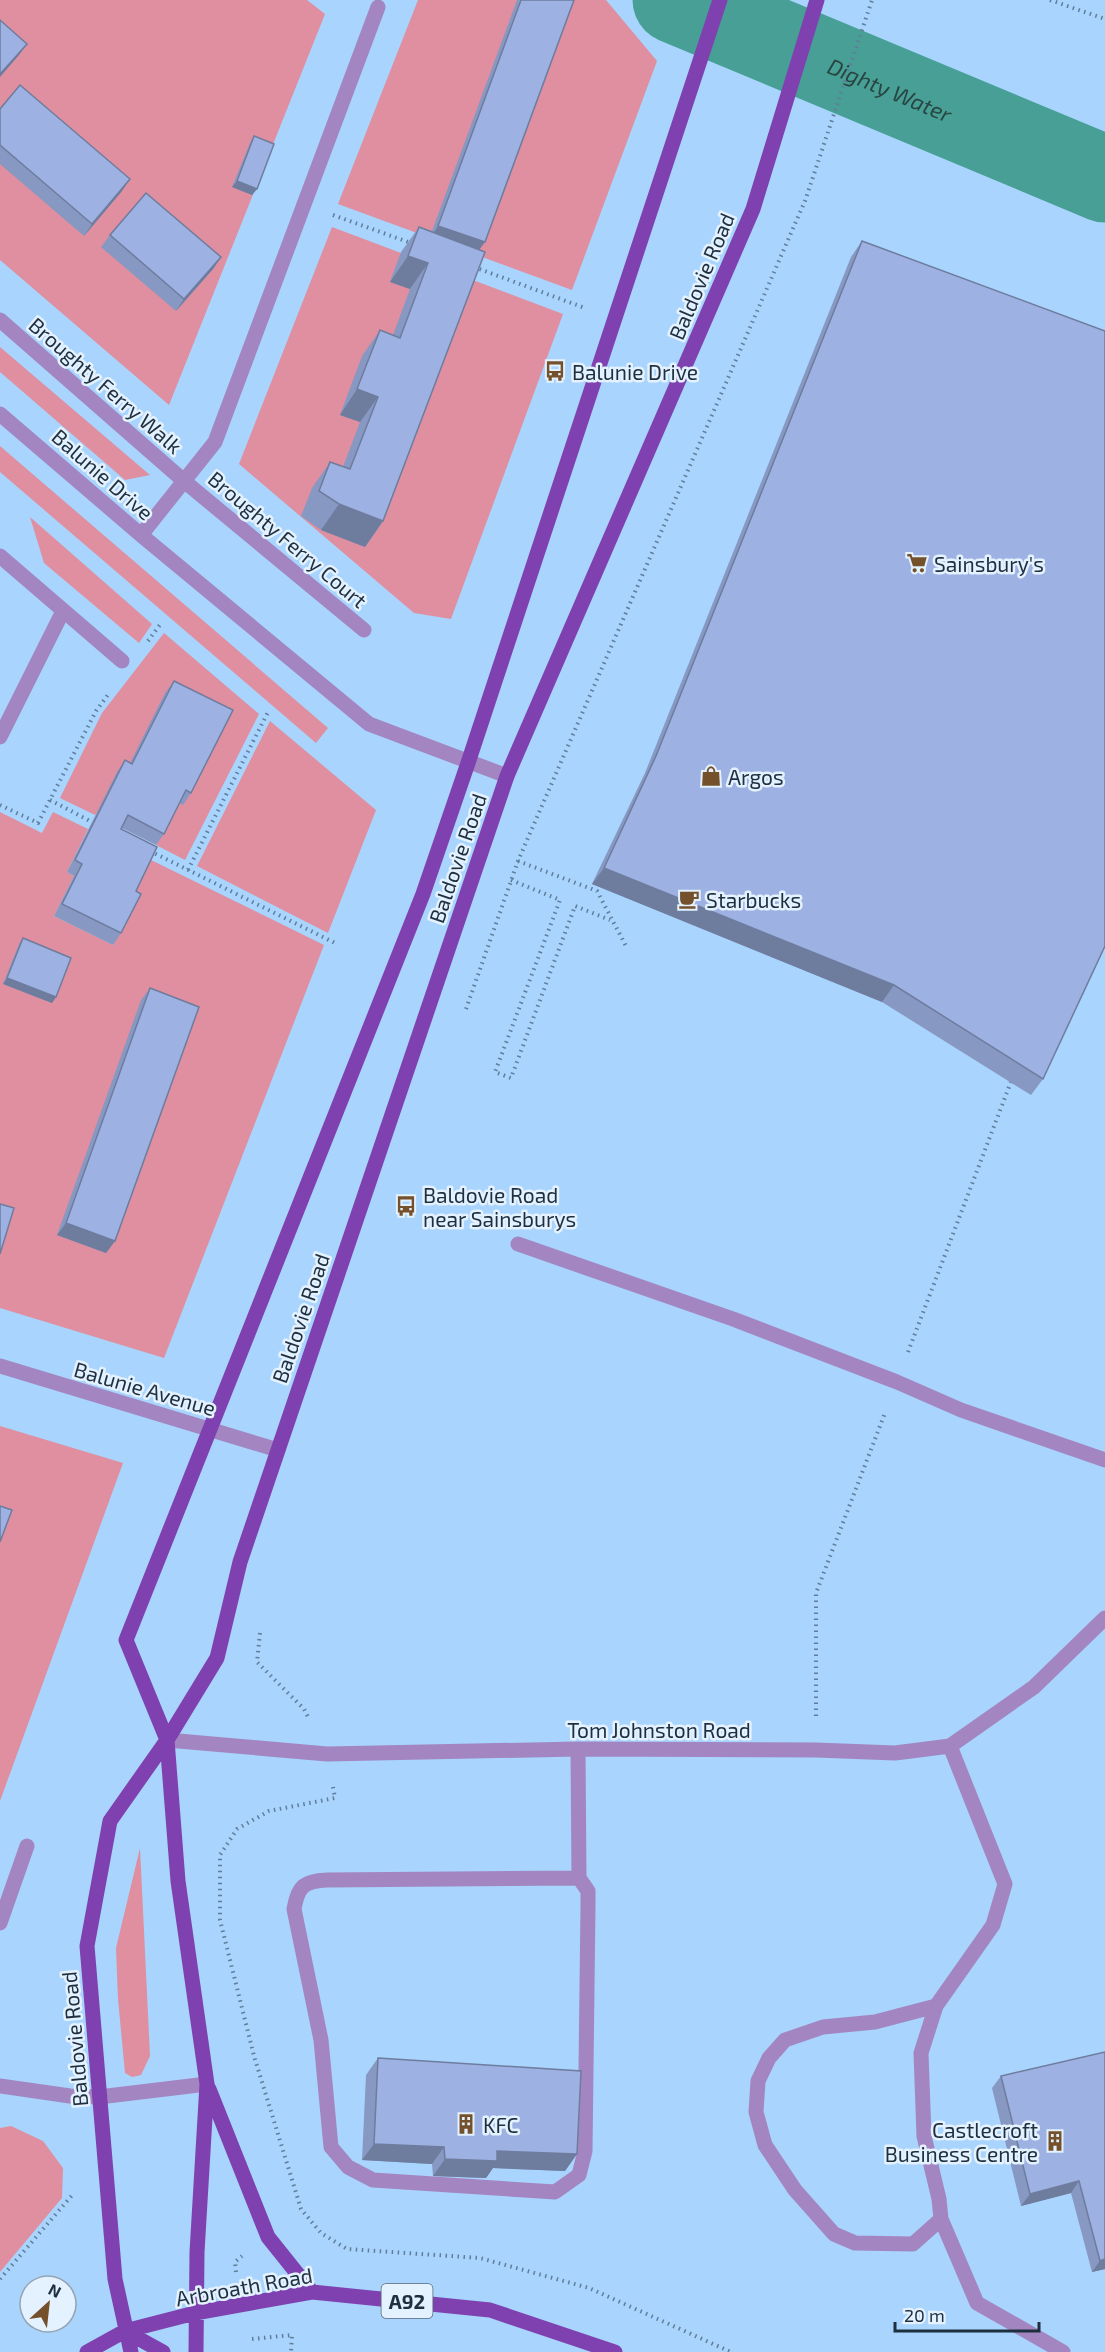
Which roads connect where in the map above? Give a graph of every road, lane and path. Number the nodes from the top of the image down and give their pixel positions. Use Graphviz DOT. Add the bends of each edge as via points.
graph roads {
  1 [pos="720,0"];
  2 [pos="817,0"];
  3 [pos="872,0"];
  4 [pos="1050,0"];
  5 [pos="378,7"];
  6 [pos="1105,19"];
  7 [pos="305,204"];
  8 [pos="415,245"];
  9 [pos="471,266"];
  10 [pos="615,319"];
  11 [pos="0,320"];
  12 [pos="0,414"];
  13 [pos="184,481"];
  14 [pos="141,535"];
  15 [pos="0,556"];
  16 [pos="63,610"];
  17 [pos="162,622"];
  18 [pos="364,630"];
  19 [pos="142,649"];
  20 [pos="122,661"];
  21 [pos="116,684"];
  22 [pos="267,712"];
  23 [pos="0,737"];
  24 [pos="468,763"];
  25 [pos="507,776"];
  26 [pos="50,800"];
  27 [pos="0,805"];
  28 [pos="92,822"];
  29 [pos="147,849"];
  30 [pos="518,861"];
  31 [pos="188,870"];
  32 [pos="511,880"];
  33 [pos="610,920"];
  34 [pos="337,944"];
  35 [pos="626,946"];
  36 [pos="462,1020"];
  37 [pos="518,1244"];
  38 [pos="0,1366"];
  39 [pos="209,1428"];
  40 [pos="278,1450"];
  41 [pos="1105,1460"];
  42 [pos="1105,1618"];
  43 [pos="260,1630"];
  44 [pos="167,1740"];
  45 [pos="950,1746"];
  46 [pos="578,1749"];
  47 [pos="327,1754"];
  48 [pos="27,1846"];
  49 [pos="579,1878"];
  50 [pos="0,1923"];
  51 [pos="936,2006"];
  52 [pos="207,2084"];
  53 [pos="0,2086"];
  54 [pos="99,2097"];
  55 [pos="75,2191"];
  56 [pos="941,2219"];
  57 [pos="0,2279"];
  58 [pos="312,2292"];
  59 [pos="195,2313"];
  60 [pos="125,2331"];
  61 [pos="87,2352"];
  62 [pos="131,2352"];
  63 [pos="163,2352"];
  64 [pos="196,2352"];
  65 [pos="615,2352"];
  66 [pos="731,2352"];
  67 [pos="1063,2352"];
  1 -- 10 [label="main road, Baldovie Road"];
  2 -- 25 [label="main road, Baldovie Road" via="753,209"];
  3 -- 30 [label="path" via="805,201"];
  4 -- 6 [label="path"];
  5 -- 7 [label="street"];
  7 -- 8 [label="path"];
  7 -- 13 [label="street" via="215,442"];
  9 -- 10 [label="path"];
  10 -- 24 [label="main road, Baldovie Road"];
  11 -- 13 [label="street, Broughty Ferry Walk"];
  12 -- 14 [label="street, Balunie Drive"];
  13 -- 14 [label="street"];
  13 -- 18 [label="street, Broughty Ferry Court"];
  14 -- 24 [label="street, Balunie Drive" via="369,724"];
  15 -- 16 [label="street"];
  16 -- 20 [label="street"];
  16 -- 23 [label="street"];
  17 -- 19 [label="path"];
  21 -- 26 [label="path" via="96,711"];
  22 -- 31 [label="path"];
  24 -- 25 [label="street, Balunie Drive"];
  24 -- 39 [label="main road, Baldovie Road" via="423,894"];
  25 -- 40 [label="main road, Baldovie Road"];
  26 -- 27 [label="path" via="38,823"];
  26 -- 28 [label="path"];
  29 -- 31 [label="path"];
  30 -- 32 [label="path"];
  30 -- 33 [label="path" via="597,891"];
  31 -- 34 [label="path"];
  32 -- 33 [label="path" via="560,900 495,1072 511,1078 575,906"];
  32 -- 36 [label="path"];
  33 -- 35 [label="path"];
  37 -- 41 [label="street" via="733,1319 960,1410"];
  38 -- 39 [label="street, Balunie Avenue"];
  39 -- 40 [label="street, Balunie Avenue"];
  39 -- 44 [label="main road, Baldovie Road" via="126,1640"];
  40 -- 44 [label="main road, Baldovie Road" via="240,1562 217,1658"];
  42 -- 45 [label="street, Tom Johnston Road" via="1034,1687"];
  43 -- 47 [label="path" via="257,1662 304,1709"];
  44 -- 47 [label="street, Tom Johnston Road"];
  44 -- 52 [label="main road, Baldovie Road" via="178,1881"];
  44 -- 54 [label="main road, Baldovie Road" via="110,1821 87,1946"];
  45 -- 46 [label="street, Tom Johnston Road" via="895,1753"];
  45 -- 51 [label="street" via="1005,1884 993,1925"];
  46 -- 47 [label="street, Tom Johnston Road"];
  46 -- 49 [label="street"];
  47 -- 66 [label="path" via="335,1798 268,1811 237,1828 220,1855 220,1920 254,2056 301,2209 321,2233 346,2249 480,2258 589,2288"];
  48 -- 50 [label="street"];
  49 -- 49 [label="street" via="588,1891 585,2151 579,2175 555,2192 373,2180 348,2167 331,2147 321,2040 294,1909 298,1892 308,1883 321,1880"];
  51 -- 56 [label="street" via="921,2053 924,2136"];
  51 -- 56 [label="street" via="875,2022 823,2027 785,2040 769,2058 758,2081 756,2112 765,2145 795,2190 834,2234 855,2243 913,2244"];
  52 -- 54 [label="street"];
  52 -- 58 [label="main road, Baldovie Road" via="268,2237"];
  52 -- 59 [label="main road, Baldovie Road"];
  53 -- 54 [label="street"];
  54 -- 60 [label="main road, Baldovie Road" via="115,2279"];
  55 -- 57 [label="path"];
  56 -- 67 [label="street" via="977,2303"];
  58 -- 59 [label="main road, Arbroath Road / A92"];
  58 -- 65 [label="main road, Arbroath Road / A92" via="490,2310"];
  59 -- 60 [label="main road, Arbroath Road / A92"];
  59 -- 64 [label="main road, Baldovie Road"];
  60 -- 61 [label="main road, Arbroath Road / A92"];
  60 -- 62 [label="main road, Baldovie Road"];
  60 -- 63 [label="main road"];
}
